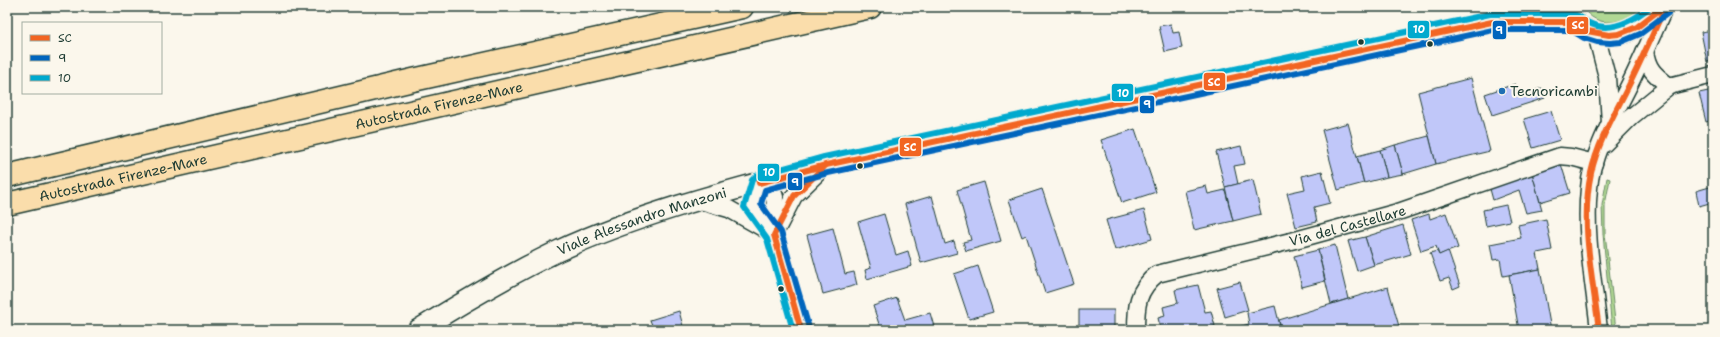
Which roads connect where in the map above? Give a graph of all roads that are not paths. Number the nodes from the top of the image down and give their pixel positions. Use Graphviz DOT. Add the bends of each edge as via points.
graph roads {
  1 [pos="742,7"];
  2 [pos="870,7"];
  3 [pos="1508,7"];
  4 [pos="1664,7"];
  5 [pos="1570,15"];
  6 [pos="1492,22"];
  7 [pos="1596,34"];
  8 [pos="1645,50"];
  9 [pos="1713,75"];
  10 [pos="1669,86"];
  11 [pos="1610,123"];
  12 [pos="1596,158"];
  13 [pos="826,165"];
  14 [pos="7,176"];
  15 [pos="759,183"];
  16 [pos="697,200"];
  17 [pos="7,204"];
  18 [pos="774,235"];
  19 [pos="418,330"];
  20 [pos="801,330"];
  21 [pos="1136,330"];
  22 [pos="1599,330"];
  1 -- 14 [label="highway, Autostrada Firenze-Mare" via="413,80"];
  2 -- 17 [label="highway, Autostrada Firenze-Mare"];
  3 -- 6 [label="street"];
  4 -- 7 [label="street" via="1623,34"];
  4 -- 8 [label="street"];
  5 -- 6 [label="street, Viale Alessandro Manzoni" via="1538,21"];
  5 -- 7 [label="street" via="1584,30"];
  6 -- 13 [label="street, Viale Alessandro Manzoni"];
  7 -- 11 [label="street" via="1607,77"];
  8 -- 10 [label="street" via="1646,59 1653,73"];
  8 -- 11 [label="street"];
  9 -- 10 [label="street"];
  10 -- 12 [label="street" via="1606,141"];
  11 -- 12 [label="street"];
  12 -- 21 [label="street, Via del Castellare" via="1560,156 1398,212 1157,274 1148,281 1140,294"];
  12 -- 22 [label="street" via="1589,187 1587,227"];
  13 -- 15 [label="street, Viale Alessandro Manzoni"];
  13 -- 18 [label="street" via="794,196"];
  15 -- 16 [label="street, Viale Alessandro Manzoni"];
  15 -- 18 [label="street" via="775,196"];
  15 -- 18 [label="street" via="752,205"];
  16 -- 18 [label="street" via="729,209"];
  16 -- 19 [label="street, Viale Alessandro Manzoni" via="558,251 471,297"];
  18 -- 20 [label="street"];
}
